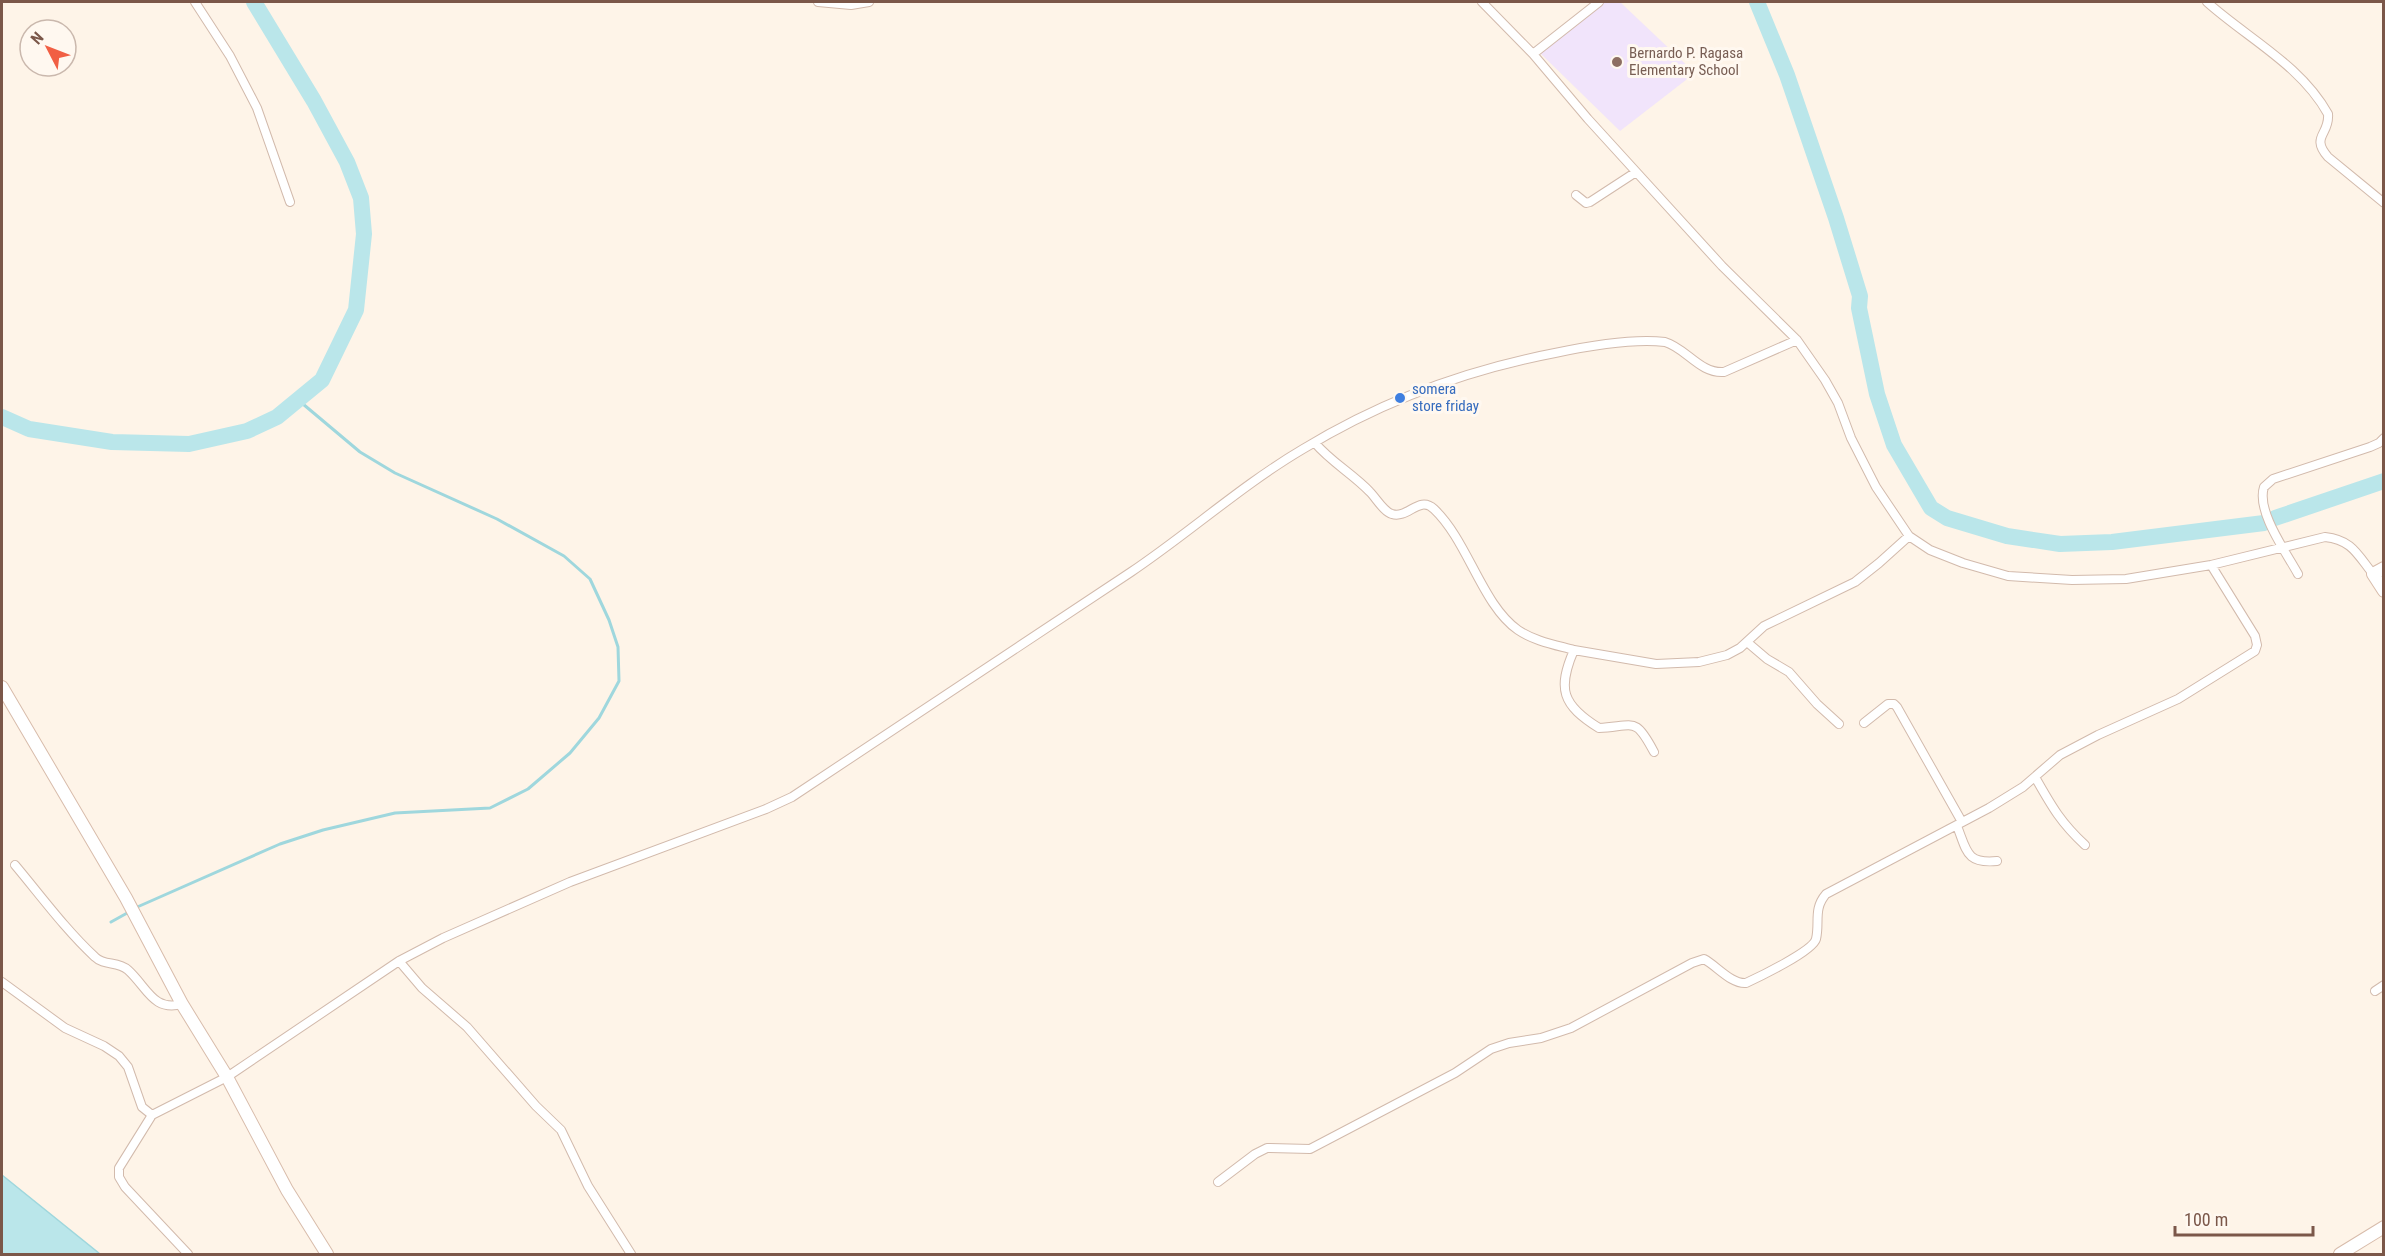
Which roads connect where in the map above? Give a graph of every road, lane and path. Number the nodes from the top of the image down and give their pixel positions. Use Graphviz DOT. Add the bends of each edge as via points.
graph roads {
  1 [pos="195,2"];
  2 [pos="818,2"];
  3 [pos="869,2"];
  4 [pos="1482,2"];
  5 [pos="1599,2"];
  6 [pos="2207,2"];
  7 [pos="1533,54"];
  8 [pos="1636,172"];
  9 [pos="1576,195"];
  10 [pos="291,202"];
  11 [pos="2384,203"];
  12 [pos="1797,340"];
  13 [pos="2384,438"];
  14 [pos="1315,443"];
  15 [pos="1909,536"];
  16 [pos="2283,548"];
  17 [pos="2211,565"];
  18 [pos="2378,571"];
  19 [pos="2298,574"];
  20 [pos="2384,591"];
  21 [pos="1747,642"];
  22 [pos="1574,650"];
  23 [pos="2,687"];
  24 [pos="1864,723"];
  25 [pos="1839,724"];
  26 [pos="1654,752"];
  27 [pos="2035,777"];
  28 [pos="1960,824"];
  29 [pos="2085,845"];
  30 [pos="1997,861"];
  31 [pos="15,865"];
  32 [pos="399,961"];
  33 [pos="2,982"];
  34 [pos="2384,986"];
  35 [pos="2374,991"];
  36 [pos="182,1004"];
  37 [pos="227,1077"];
  38 [pos="152,1115"];
  39 [pos="1218,1182"];
  40 [pos="2384,1227"];
  41 [pos="188,1254"];
  42 [pos="327,1254"];
  43 [pos="631,1254"];
  44 [pos="2340,1254"];
  1 -- 10 [label="street" via="257,108"];
  2 -- 3 [label="street"];
  4 -- 7 [label="street"];
  5 -- 7 [label="street"];
  6 -- 11 [label="street" via="2303,81 2328,114 2320,148"];
  7 -- 8 [label="street"];
  8 -- 9 [label="street" via="1590,202"];
  8 -- 12 [label="street"];
  12 -- 14 [label="street" via="1714,373 1673,344 1658,341 1593,346 1511,361 1377,408"];
  12 -- 15 [label="street" via="1839,404 1866,469"];
  13 -- 16 [label="street" via="2370,447 2273,479 2264,487 2262,503"];
  14 -- 22 [label="street" via="1389,513 1400,515 1427,504 1435,510 1511,624 1532,638"];
  14 -- 32 [label="street" via="1134,570 792,797 570,882"];
  15 -- 17 [label="street" via="1930,550 2008,576 2126,579"];
  15 -- 21 [label="street" via="1855,582 1764,626"];
  16 -- 17 [label="street"];
  16 -- 18 [label="street" via="2325,537 2341,539"];
  16 -- 19 [label="street"];
  17 -- 27 [label="street" via="2255,636 2255,651 2178,699 2060,755"];
  18 -- 20 [label="street"];
  21 -- 22 [label="street" via="1727,655 1685,663 1656,664"];
  21 -- 25 [label="street" via="1789,672"];
  22 -- 26 [label="street" via="1565,670 1564,694 1569,702 1599,728 1636,726"];
  23 -- 36 [label="street" via="126,898"];
  24 -- 28 [label="street" via="1888,704 1897,707"];
  27 -- 28 [label="street"];
  27 -- 29 [label="street" via="2055,813"];
  28 -- 30 [label="street" via="1973,859 1981,863"];
  28 -- 39 [label="street" via="1826,894 1819,902 1817,936 1811,948 1753,980 1740,983 1704,959 1692,963 1571,1028 1491,1049 1455,1073 1310,1149 1267,1148"];
  31 -- 36 [label="street" via="96,958 122,965 156,1002 170,1007"];
  32 -- 37 [label="street"];
  32 -- 43 [label="street" via="422,988 467,1027 561,1130 588,1186"];
  33 -- 38 [label="street" via="66,1028 119,1056 128,1067 142,1107"];
  34 -- 35 [label="street"];
  36 -- 37 [label="street"];
  37 -- 38 [label="street"];
  37 -- 42 [label="street" via="287,1190"];
  38 -- 41 [label="street" via="122,1162 119,1178"];
  40 -- 44 [label="street"];
}
